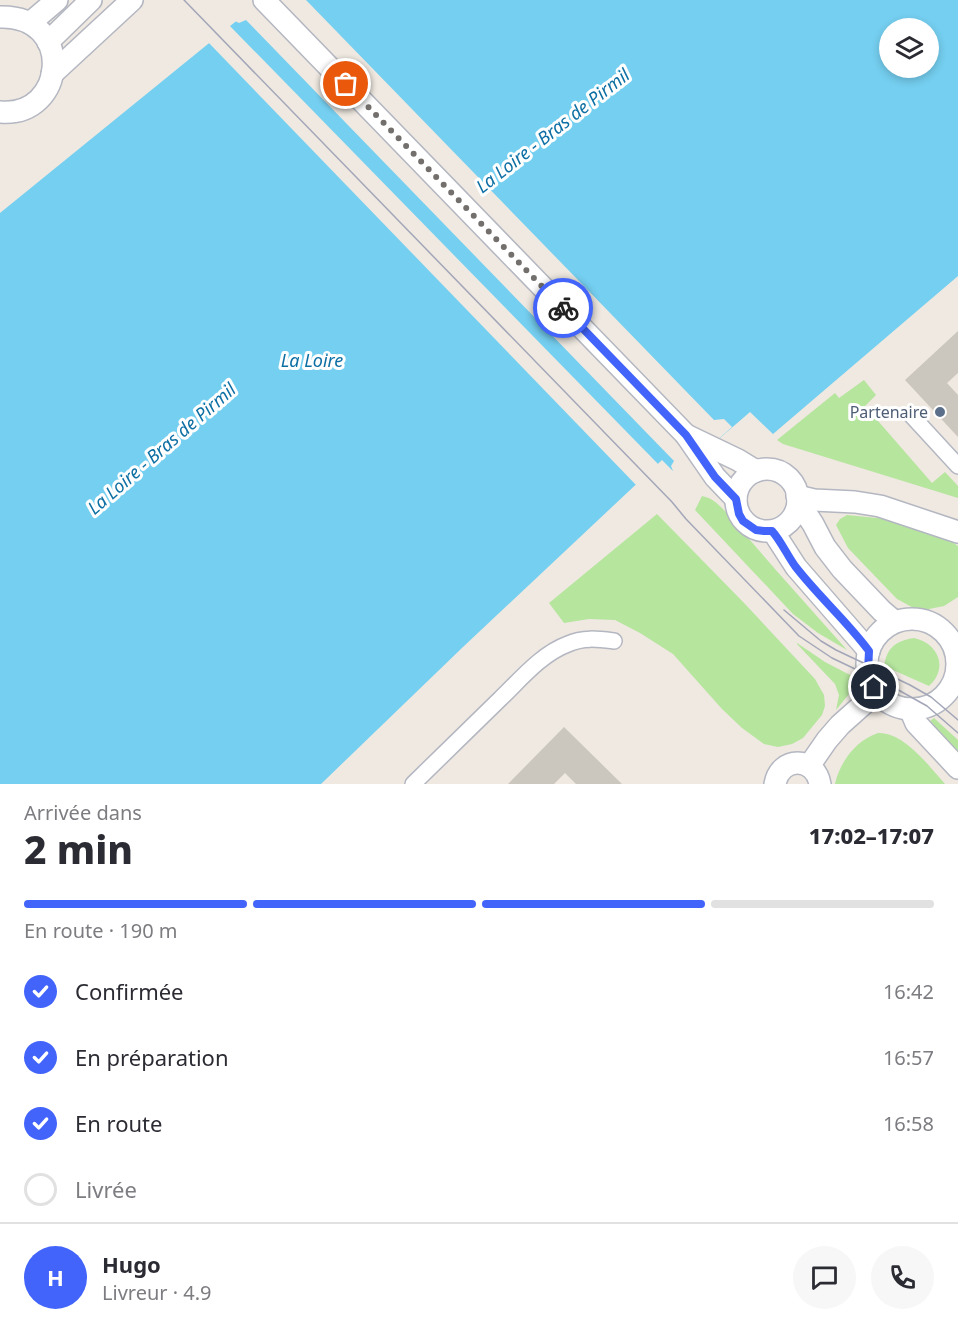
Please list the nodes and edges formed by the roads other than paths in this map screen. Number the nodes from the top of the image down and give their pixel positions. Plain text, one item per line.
1 (57, 0) edge
2 (91, 0) edge
3 (132, 0) edge
4 (264, 0) edge
5 (0, 17) edge
6 (30, 23) junction
7 (48, 42) junction
8 (52, 74) junction
9 (3, 115) edge
10 (912, 416) dead end
11 (686, 435) junction
12 (958, 466) edge
13 (756, 471) junction
14 (797, 498) junction
15 (736, 499) junction
16 (772, 531) junction
17 (958, 532) edge
18 (895, 622) junction
19 (614, 642) dead end
20 (869, 651) junction
21 (957, 672) edge
22 (878, 692) junction
23 (910, 709) junction
24 (958, 768) edge
25 (814, 775) edge
26 (413, 784) edge
27 (775, 784) edge

1 - 6 main road
2 - 7 main road
3 - 8 main road
4 - 11 main road
5 - 6 main road
6 - 7 main road
7 - 8 main road
8 - 9 main road
10 - 12 street
11 - 13 main road
11 - 15 main road
13 - 14 main road
13 - 15 main road
14 - 16 main road
14 - 17 main road
14 - 18 main road
15 - 16 main road
16 - 20 main road
18 - 20 main road
18 - 21 main road
19 - 26 street
20 - 22 main road
21 - 23 main road
22 - 23 main road
22 - 25 main road
23 - 24 main road
25 - 27 main road

